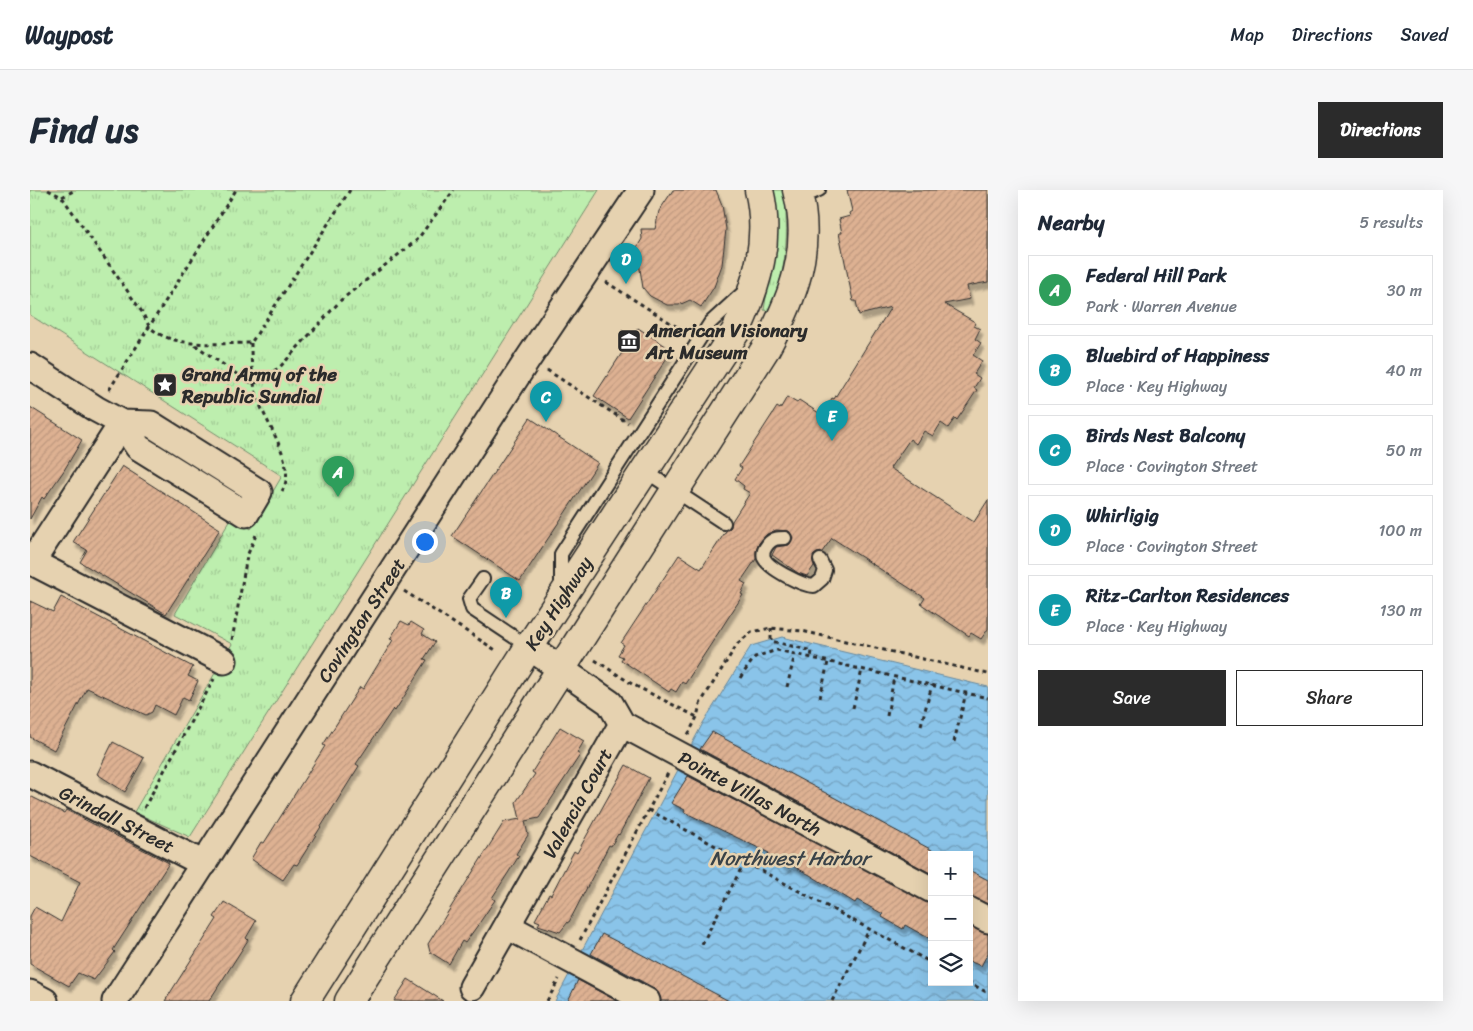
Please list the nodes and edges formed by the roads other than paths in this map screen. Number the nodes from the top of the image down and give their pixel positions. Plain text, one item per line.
1 (641, 190) edge
2 (758, 190) edge
3 (805, 193) edge
4 (757, 280) junction
5 (30, 366) edge
6 (122, 423) junction
7 (645, 471) junction
8 (675, 490) junction
9 (724, 523) dead end
10 (785, 538) dead end
11 (820, 560) dead end
12 (31, 561) edge
13 (482, 579) dead end
14 (561, 598) junction
15 (529, 647) junction
16 (224, 661) dead end
17 (560, 668) junction
18 (622, 724) junction
19 (30, 774) edge
20 (204, 864) junction
21 (928, 888) edge
22 (973, 912) edge
23 (988, 920) edge
24 (507, 926) junction
25 (472, 987) dead end
26 (30, 993) edge
27 (45, 1001) edge
28 (115, 1001) edge
29 (305, 1001) edge
30 (349, 1001) edge
31 (647, 1001) edge

1 - 20 street, Covington Street
2 - 4 main road, Key Highway
3 - 8 main road, Key Highway
4 - 7 main road, Key Highway
4 - 14 lane
5 - 6 street
6 - 6 street
6 - 12 street
7 - 8 lane
7 - 14 main road, Key Highway
8 - 9 lane
8 - 17 main road, Key Highway
10 - 11 lane
12 - 16 street
13 - 15 lane
14 - 15 main road, Key Highway
15 - 17 street
15 - 29 main road, Key Highway
17 - 18 street
17 - 30 main road, Key Highway
18 - 21 street, Pointe Villas North
18 - 24 street, Valencia Court
19 - 20 street, Grindall Street
20 - 28 street, Covington Street
22 - 23 street
24 - 25 street, Valencia Court
24 - 31 street
26 - 27 street

